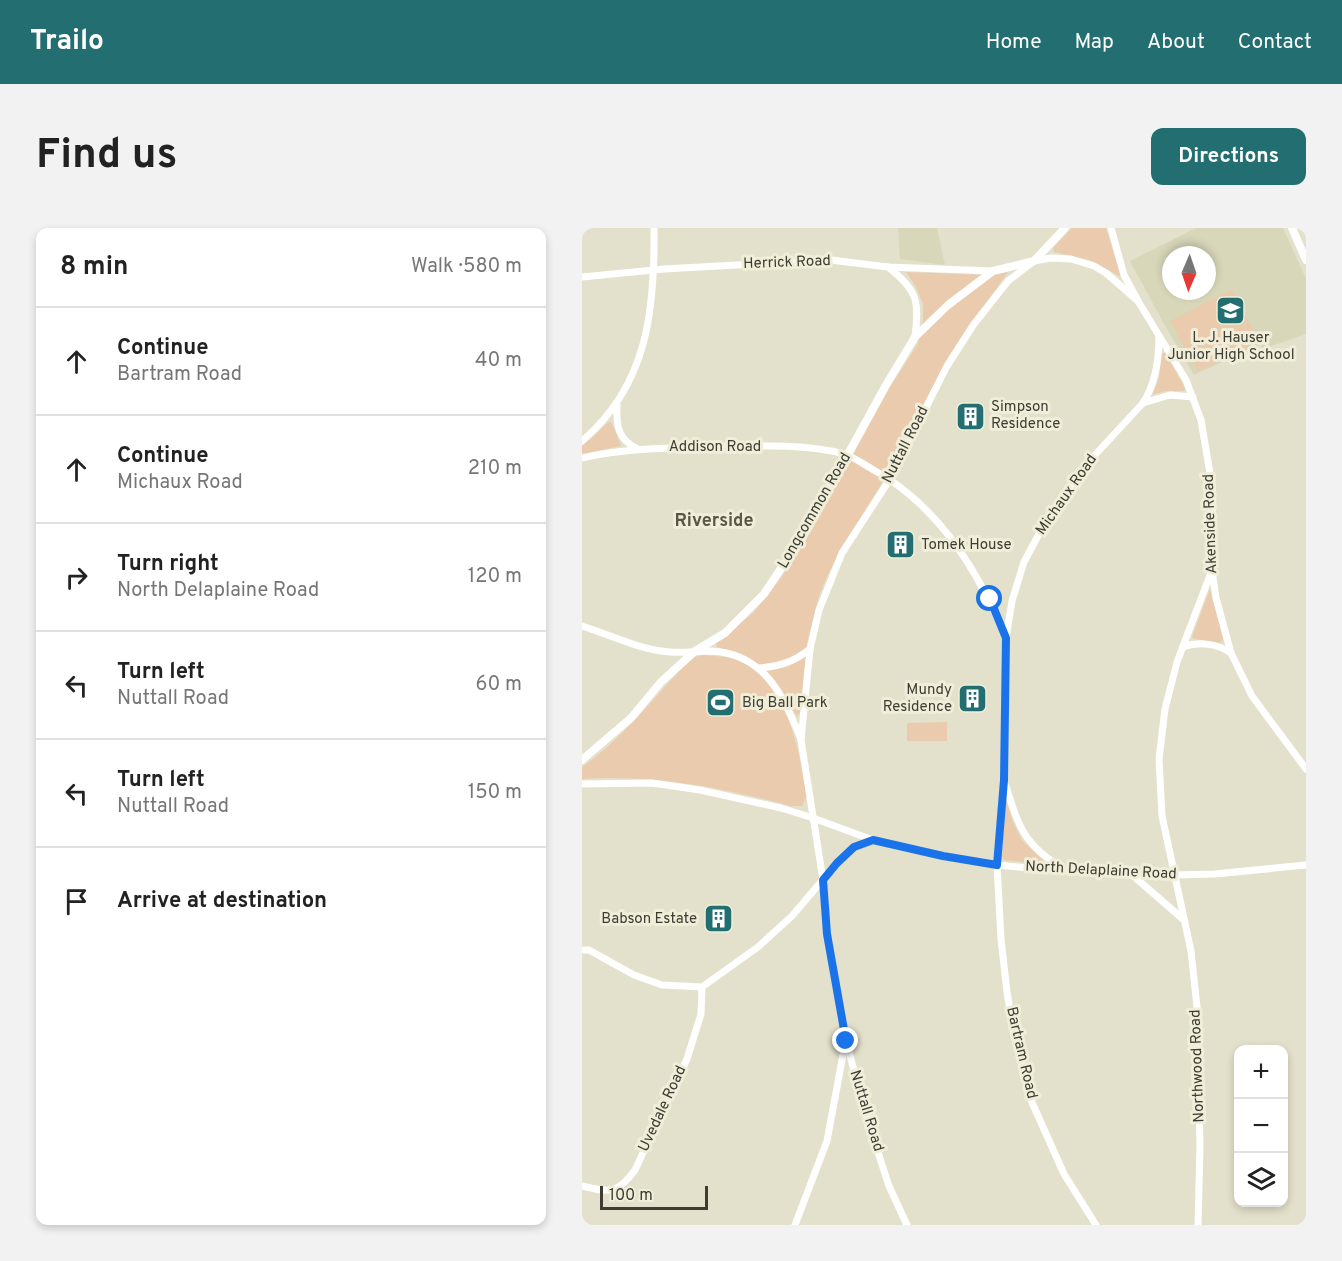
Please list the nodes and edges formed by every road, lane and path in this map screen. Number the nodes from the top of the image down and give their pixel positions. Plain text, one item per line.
1 (654, 228) edge
2 (1065, 228) edge
3 (1111, 228) edge
4 (1292, 228) edge
5 (1306, 260) edge
6 (1034, 261) junction
7 (888, 267) junction
8 (655, 270) junction
9 (993, 271) junction
10 (582, 278) edge
11 (1138, 301) junction
12 (1159, 335) junction
13 (915, 337) junction
14 (1193, 397) junction
15 (1143, 402) junction
16 (617, 404) junction
17 (582, 441) edge
18 (636, 448) junction
19 (847, 455) junction
20 (582, 458) edge
21 (890, 479) junction
22 (1212, 570) junction
23 (582, 627) edge
24 (1006, 638) junction
25 (1183, 647) junction
26 (810, 649) junction
27 (694, 651) junction
28 (1232, 653) junction
29 (760, 668) junction
30 (801, 740) junction
31 (582, 760) edge
32 (1306, 769) edge
33 (1004, 780) junction
34 (582, 784) edge
35 (813, 818) junction
36 (873, 840) junction
37 (997, 865) junction
38 (1306, 865) edge
39 (1066, 870) junction
40 (1130, 873) junction
41 (1173, 875) junction
42 (823, 880) junction
43 (1184, 920) junction
44 (582, 950) edge
45 (702, 987) junction
46 (846, 1041) junction
47 (582, 1186) edge
48 (1197, 1213) junction
49 (795, 1225) edge
50 (907, 1225) edge
51 (1096, 1225) edge
52 (1190, 1225) edge
53 (1198, 1225) edge

1 - 8 street
2 - 6 street
3 - 11 street, Akenside Road
4 - 5 street
6 - 9 street, Longcommon Road
6 - 11 street, Akenside Road
6 - 21 street, Nuttall Road
7 - 8 street, Herrick Road
7 - 9 street, Herrick Road
7 - 13 street, Longcommon Road
8 - 10 street, Herrick Road
8 - 16 street
9 - 13 street, Longcommon Road
11 - 12 street, Akenside Road
12 - 14 street, Akenside Road
12 - 15 street, Michaux Road
13 - 19 street, Longcommon Road
14 - 15 street
14 - 22 street, Akenside Road
15 - 24 street, Michaux Road
16 - 17 street
16 - 18 street
18 - 19 street, Addison Road
18 - 20 street, Addison Road
19 - 21 street
19 - 27 street, Longcommon Road
21 - 24 street
21 - 26 street, Nuttall Road
22 - 25 street, Northwood Road
22 - 28 street, Akenside Road
23 - 27 street, Nuttall Road
24 - 33 street, Michaux Road
25 - 28 street
25 - 41 street, Northwood Road
26 - 29 street
26 - 30 street, Nuttall Road
27 - 29 street, Nuttall Road
27 - 31 street, Longcommon Road
28 - 32 street, Akenside Road
29 - 30 street, Nuttall Road
30 - 35 street, Nuttall Road
33 - 37 street, Michaux Road
33 - 39 street, Michaux Road
34 - 35 street, North Delaplaine Road
35 - 36 street, North Delaplaine Road
35 - 42 street, Nuttall Road
36 - 37 street, North Delaplaine Road
36 - 42 street
37 - 39 street, North Delaplaine Road
37 - 51 street, Bartram Road
38 - 41 street, North Delaplaine Road
39 - 40 street, North Delaplaine Road
40 - 41 street, North Delaplaine Road
40 - 43 street
41 - 43 street, Northwood Road
42 - 45 street
42 - 46 street, Nuttall Road
43 - 48 street, Northwood Road
44 - 45 street
45 - 47 street, Uvedale Road
46 - 49 street
46 - 50 street, Nuttall Road
48 - 52 street, Northwood Road
48 - 53 street, Northwood Road

